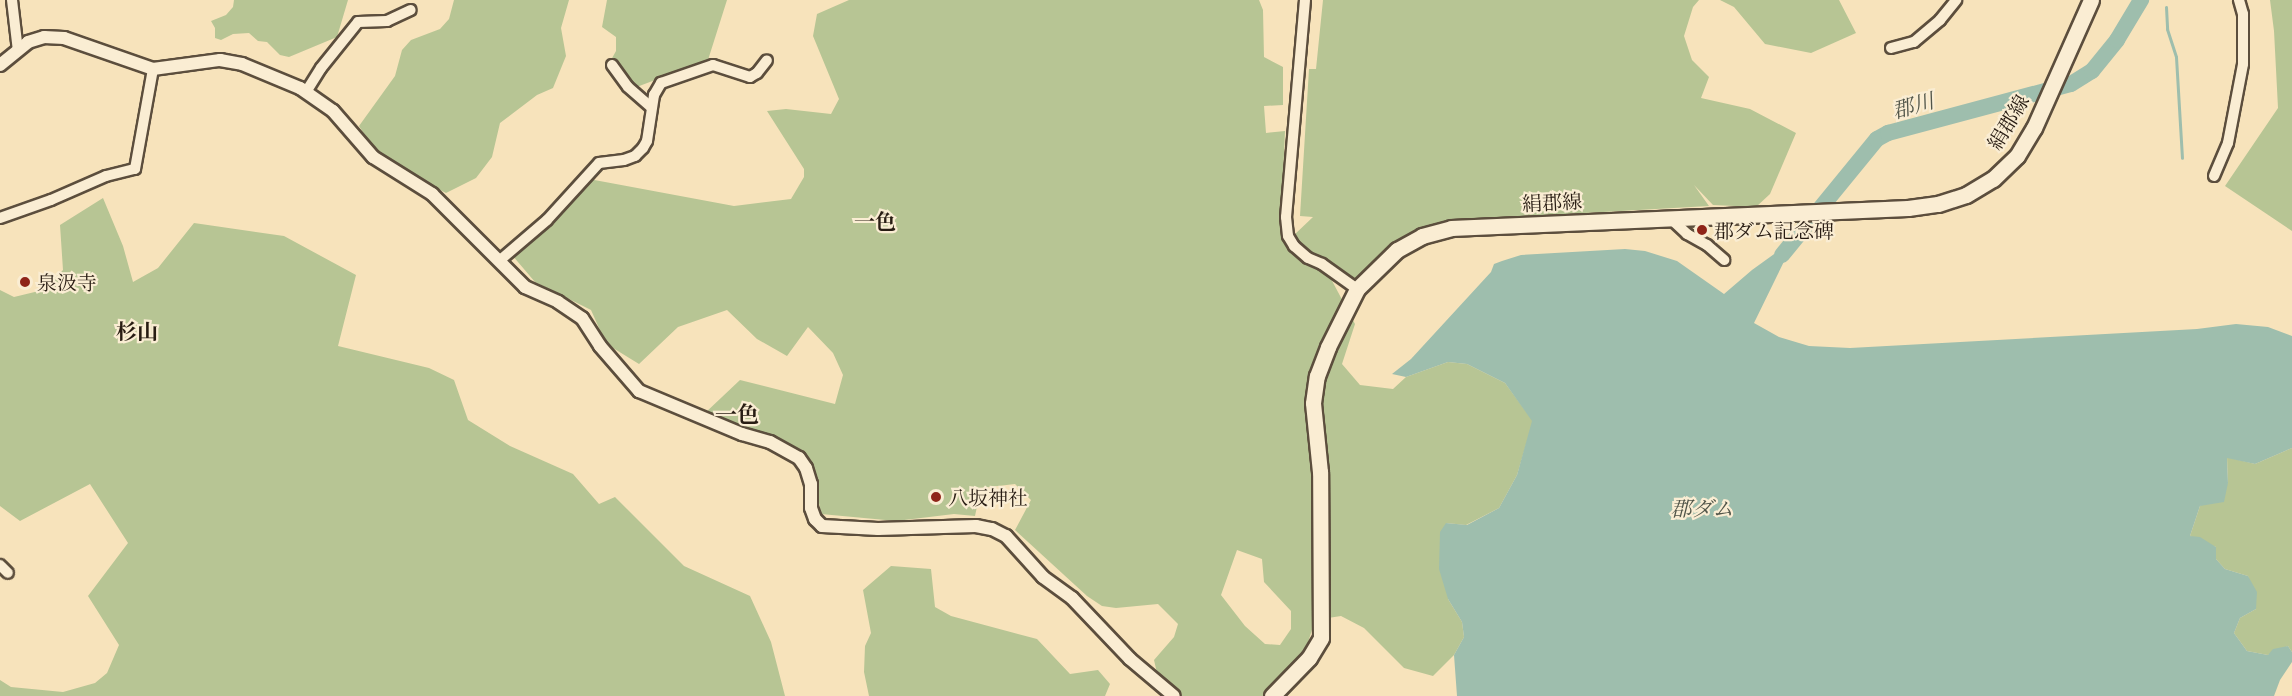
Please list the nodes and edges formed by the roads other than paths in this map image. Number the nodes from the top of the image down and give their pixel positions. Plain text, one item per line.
1 (12, 0) edge
2 (1305, 0) edge
3 (1956, 0) edge
4 (2091, 0) edge
5 (2239, 0) edge
6 (411, 10) dead end
7 (1891, 48) dead end
8 (18, 51) junction
9 (767, 60) dead end
10 (612, 64) dead end
11 (0, 65) edge
12 (153, 69) junction
13 (306, 92) junction
14 (651, 107) junction
15 (2214, 176) dead end
16 (1669, 217) junction
17 (0, 218) edge
18 (1724, 260) dead end
19 (499, 261) junction
20 (1357, 289) junction
21 (0, 565) edge
22 (8, 573) dead end
23 (1174, 696) edge
24 (1272, 696) edge

1 - 8 street
2 - 20 street
3 - 7 street
4 - 16 main road, 絹郡線
5 - 15 street
6 - 13 street
8 - 11 street
8 - 12 street
9 - 14 street
10 - 14 street
12 - 13 street
12 - 17 street
13 - 19 street
14 - 19 street
16 - 18 street
16 - 20 main road, 絹郡線
19 - 23 street
20 - 24 main road, 絹郡線
21 - 22 street

